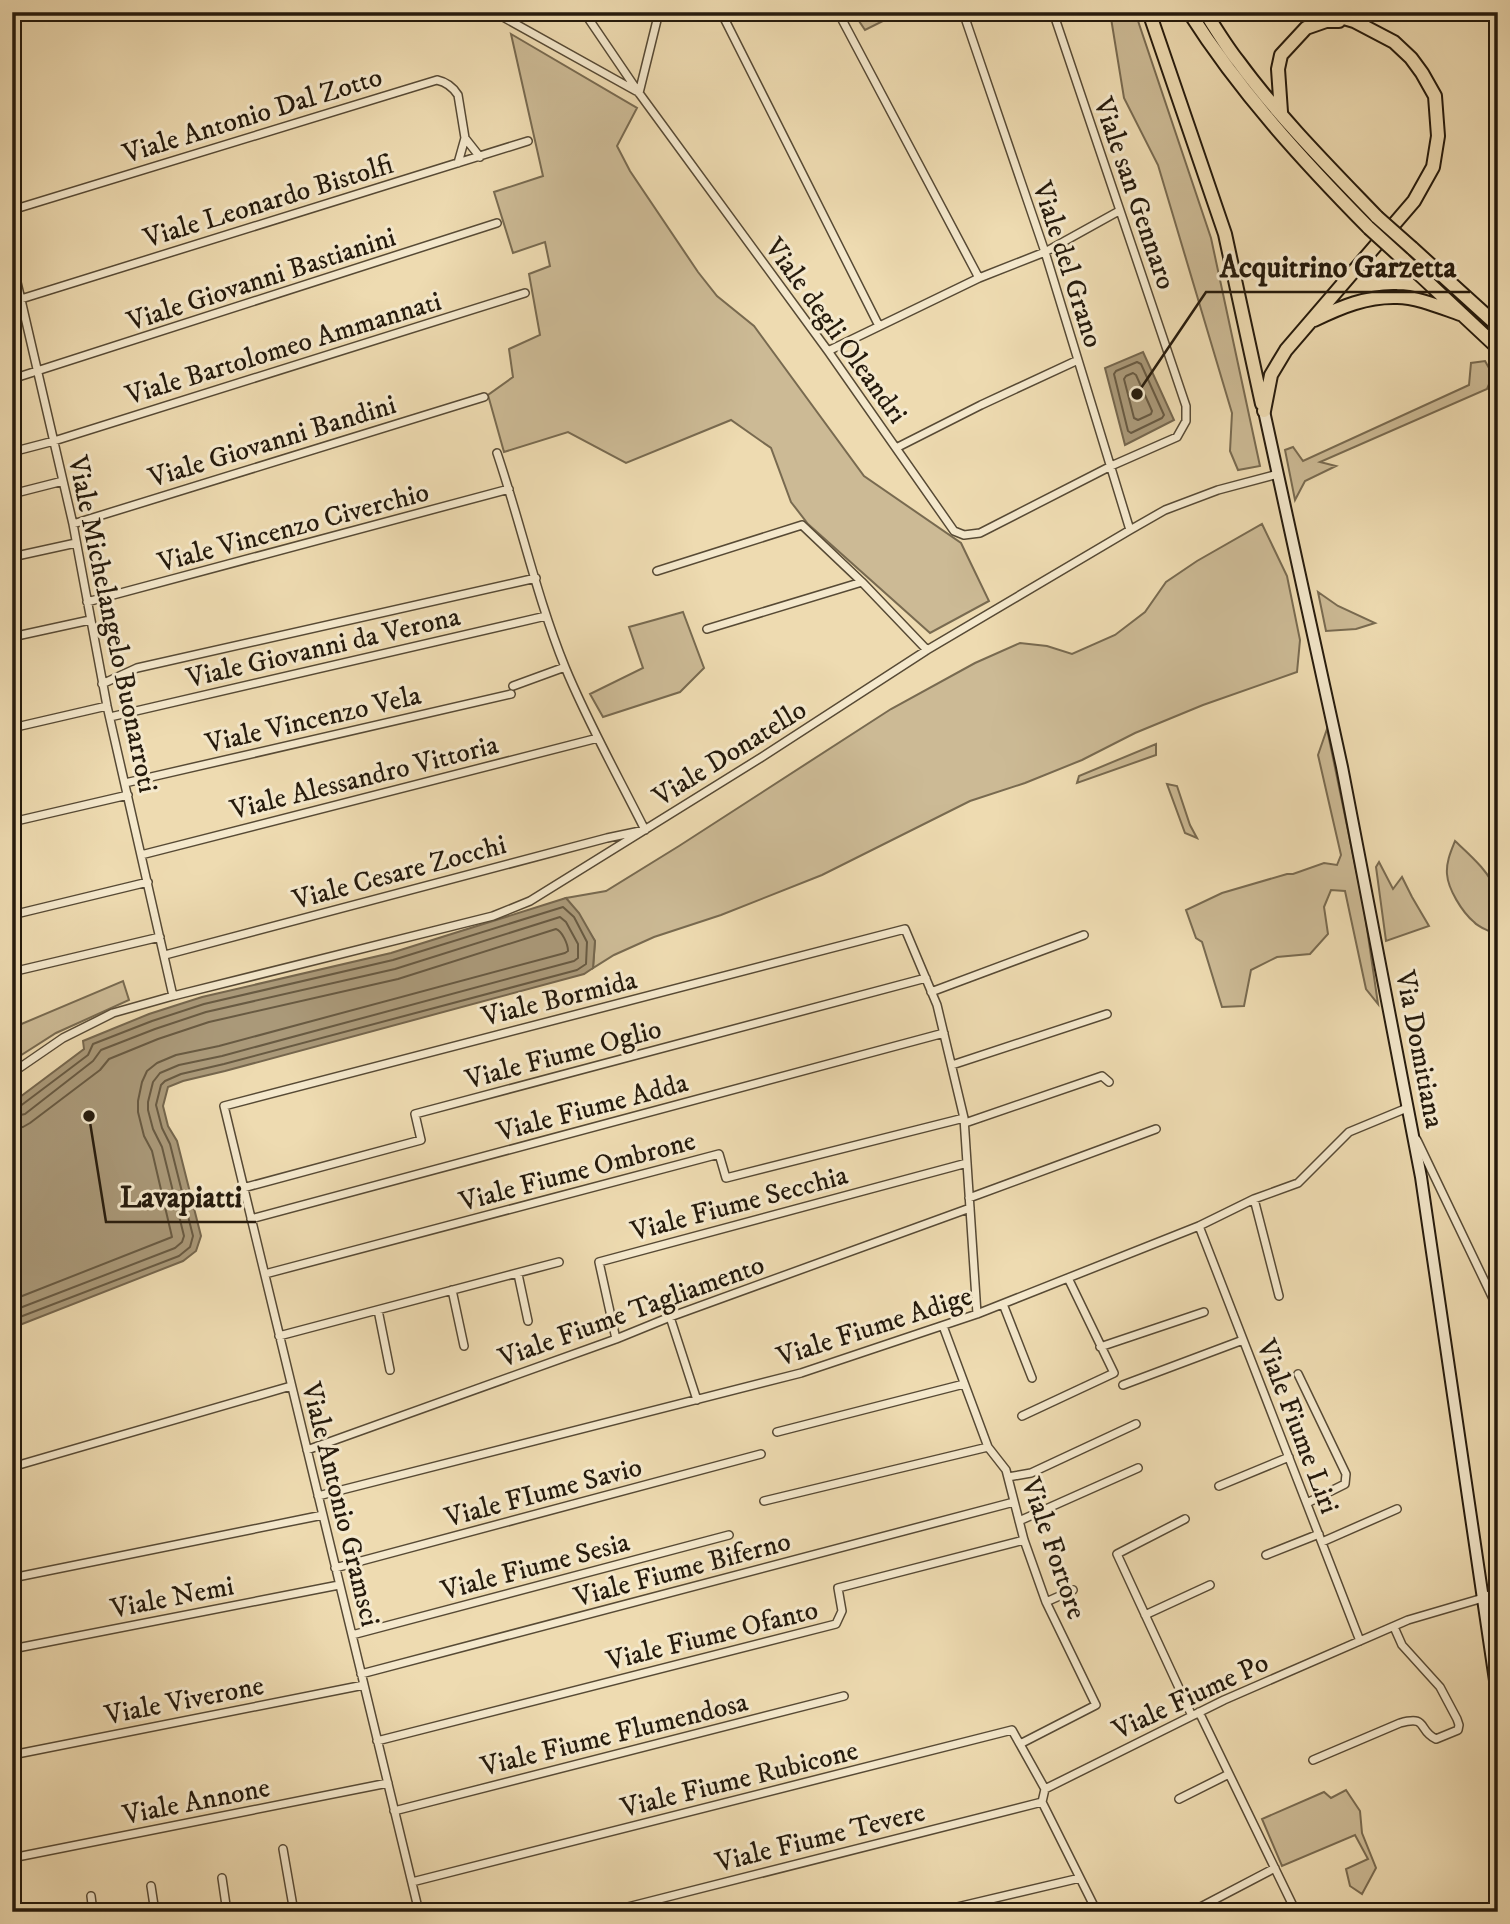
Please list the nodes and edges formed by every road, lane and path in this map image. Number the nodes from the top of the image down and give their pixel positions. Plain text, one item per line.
1 (494, 12) edge
2 (584, 12) edge
3 (659, 12) edge
4 (721, 12) edge
5 (838, 12) edge
6 (963, 12) edge
7 (1053, 12) edge
8 (1149, 12) edge
9 (1189, 12) edge
10 (1205, 12) edge
11 (1324, 12) edge
12 (1354, 21) junction
13 (639, 93) junction
14 (1281, 113) junction
15 (465, 138) junction
16 (528, 141) dead end
17 (480, 157) junction
18 (458, 163) junction
19 (12, 210) edge
20 (1119, 211) junction
21 (497, 223) dead end
22 (1045, 252) junction
23 (12, 261) edge
24 (979, 278) junction
25 (15, 289) edge
26 (525, 293) dead end
27 (21, 299) junction
28 (1460, 314) junction
29 (1307, 323) junction
30 (1498, 326) edge
31 (879, 327) junction
32 (1498, 348) edge
33 (828, 351) junction
34 (1078, 360) junction
35 (38, 372) junction
36 (12, 379) edge
37 (484, 397) dead end
38 (1264, 411) junction
39 (54, 441) junction
40 (896, 448) junction
41 (12, 452) edge
42 (497, 453) dead end
43 (1111, 466) junction
44 (1278, 474) junction
45 (63, 481) junction
46 (509, 489) junction
47 (12, 494) edge
48 (73, 524) junction
49 (1130, 530) junction
50 (76, 543) junction
51 (12, 557) edge
52 (657, 571) dead end
53 (536, 578) junction
54 (862, 582) junction
55 (87, 602) junction
56 (546, 616) junction
57 (90, 620) junction
58 (707, 629) dead end
59 (12, 637) edge
60 (927, 650) junction
61 (565, 667) junction
62 (102, 684) junction
63 (107, 706) junction
64 (110, 717) junction
65 (12, 728) edge
66 (598, 738) junction
67 (125, 783) junction
68 (128, 795) junction
69 (12, 822) edge
70 (645, 830) junction
71 (141, 855) junction
72 (148, 882) junction
73 (12, 915) edge
74 (1084, 935) dead end
75 (160, 937) junction
76 (165, 955) junction
77 (12, 972) edge
78 (926, 978) junction
79 (932, 992) junction
80 (173, 996) junction
81 (1107, 1014) dead end
82 (944, 1034) junction
83 (951, 1065) junction
84 (12, 1073) edge
85 (1109, 1082) dead end
86 (223, 1106) joint
87 (1407, 1108) junction
88 (964, 1121) junction
89 (1411, 1127) junction
90 (1156, 1129) dead end
91 (967, 1163) junction
92 (243, 1188) junction
93 (969, 1198) junction
94 (1254, 1199) junction
95 (970, 1208) junction
96 (251, 1219) junction
97 (1199, 1226) junction
98 (559, 1262) dead end
99 (265, 1274) junction
100 (518, 1274) junction
101 (1068, 1278) junction
102 (452, 1290) junction
103 (1279, 1296) dead end
104 (1003, 1304) junction
105 (1498, 1309) edge
106 (378, 1310) junction
107 (1205, 1312) dead end
108 (976, 1314) junction
109 (670, 1317) junction
110 (528, 1321) dead end
111 (943, 1326) junction
112 (279, 1336) junction
113 (616, 1339) junction
114 (1243, 1340) junction
115 (464, 1346) dead end
116 (1100, 1347) junction
117 (390, 1370) dead end
118 (1298, 1374) dead end
119 (1032, 1378) dead end
120 (964, 1384) junction
121 (1123, 1385) dead end
122 (291, 1386) junction
123 (697, 1400) junction
124 (1022, 1416) dead end
125 (1136, 1424) dead end
126 (777, 1432) dead end
127 (988, 1447) junction
128 (307, 1450) junction
129 (761, 1454) dead end
130 (1289, 1457) junction
131 (12, 1467) edge
132 (1138, 1468) dead end
133 (1008, 1477) junction
134 (1219, 1486) dead end
135 (318, 1496) junction
136 (764, 1501) dead end
137 (1014, 1502) junction
138 (1307, 1503) junction
139 (1397, 1509) dead end
140 (323, 1515) junction
141 (1185, 1520) dead end
142 (1019, 1521) junction
143 (729, 1535) dead end
144 (1320, 1538) junction
145 (1024, 1540) junction
146 (1266, 1555) dead end
147 (335, 1568) junction
148 (12, 1578) edge
149 (340, 1585) junction
150 (1210, 1585) dead end
151 (1073, 1590) dead end
152 (1498, 1591) edge
153 (1483, 1598) junction
154 (1046, 1602) junction
155 (1145, 1615) junction
156 (1394, 1627) junction
157 (352, 1635) junction
158 (1360, 1641) junction
159 (12, 1649) edge
160 (361, 1674) junction
161 (364, 1685) junction
162 (844, 1696) dead end
163 (1498, 1701) edge
164 (1195, 1714) junction
165 (377, 1741) junction
166 (1020, 1744) junction
167 (12, 1755) edge
168 (1313, 1760) dead end
169 (1229, 1774) junction
170 (388, 1783) junction
171 (1045, 1789) junction
172 (1179, 1799) dead end
173 (1042, 1802) junction
174 (394, 1811) junction
175 (283, 1849) dead end
176 (12, 1858) edge
177 (1275, 1868) junction
178 (222, 1878) dead end
179 (1080, 1878) junction
180 (412, 1882) junction
181 (151, 1886) dead end
182 (92, 1896) dead end
183 (93, 1912) edge
184 (155, 1912) edge
185 (227, 1912) edge
186 (294, 1912) edge
187 (419, 1912) edge
188 (608, 1912) edge
189 (936, 1912) edge
190 (1097, 1912) edge
191 (1191, 1912) edge
192 (1296, 1912) edge

1 - 13 street
2 - 13 street, Viale degli Oleandri
3 - 13 street
4 - 31 street
5 - 24 street
6 - 22 street, Viale del Grano
7 - 20 street, Viale san Gennaro
8 - 38 highway
9 - 28 highway, bridge
10 - 14 highway
11 - 12 highway
12 - 14 highway
12 - 29 highway
13 - 33 street, Viale degli Oleandri
14 - 30 highway, bridge
15 - 17 street, Viale Antonio Dal Zotto
15 - 18 street, Viale Antonio Dal Zotto
15 - 19 street, Viale Antonio Dal Zotto
16 - 17 street, Viale Leonardo Bistolfi
17 - 18 street, Viale Leonardo Bistolfi
18 - 27 street, Viale Leonardo Bistolfi
20 - 22 street
20 - 43 street, Viale san Gennaro
21 - 35 street, Viale Giovanni Bastianini
22 - 24 street
22 - 34 street, Viale del Grano
23 - 25 street, Viale Michelangelo Buonarroti
24 - 31 street
25 - 27 street, Viale Michelangelo Buonarroti
26 - 39 street, Viale Bartolomeo Ammannati
27 - 35 street, Viale Michelangelo Buonarroti
28 - 29 highway
28 - 32 highway
29 - 38 highway
31 - 33 street
33 - 40 street, Viale degli Oleandri
34 - 40 street
34 - 43 street, Viale del Grano
35 - 36 street, Viale Giovanni Bastianini
35 - 39 street, Viale Michelangelo Buonarroti
37 - 48 street, Viale Giovanni Bandini
38 - 44 street, Via Domitiana
39 - 41 street, Viale Bartolomeo Ammannati
39 - 45 street, Viale Michelangelo Buonarroti
40 - 43 street, Viale degli Oleandri
42 - 46 street
43 - 49 street, Viale del Grano
44 - 49 street, Viale Donatello
44 - 87 street, Via Domitiana
45 - 47 street
45 - 48 street, Viale Michelangelo Buonarroti
46 - 53 street
46 - 55 street, Viale Vincenzo Civerchio
48 - 50 street, Viale Michelangelo Buonarroti
49 - 60 street, Viale Donatello
50 - 51 street
50 - 55 street, Viale Michelangelo Buonarroti
52 - 54 street
53 - 56 street
53 - 62 street
54 - 58 street
54 - 60 street
55 - 57 street, Viale Michelangelo Buonarroti
56 - 61 street
56 - 64 street, Viale Giovanni da Verona
57 - 59 street
57 - 62 street, Viale Michelangelo Buonarroti
60 - 70 street, Viale Donatello
61 - 66 street
61 - 67 street, Viale Vincenzo Vela
62 - 63 street, Viale Michelangelo Buonarroti
63 - 64 street, Viale Michelangelo Buonarroti
63 - 65 street
64 - 67 street, Viale Michelangelo Buonarroti
66 - 70 street
66 - 71 street, Viale Alessandro Vittoria
67 - 68 street, Viale Michelangelo Buonarroti
68 - 69 street
68 - 71 street, Viale Michelangelo Buonarroti
70 - 76 street, Viale Cesare Zocchi
70 - 80 street, Viale Donatello
71 - 72 street, Viale Michelangelo Buonarroti
72 - 73 street
72 - 75 street, Viale Michelangelo Buonarroti
74 - 79 street
75 - 76 street, Viale Michelangelo Buonarroti
75 - 77 street
76 - 80 street, Viale Michelangelo Buonarroti
78 - 79 street
78 - 86 street, Viale Bormida
78 - 92 street, Viale Fiume Oglio
79 - 82 street
80 - 84 street, Viale Donatello
81 - 83 street
82 - 83 street
82 - 96 street, Viale Fiume Adda
83 - 88 street
85 - 88 street
86 - 92 street, Viale Antonio Gramsci
87 - 89 street, Via Domitiana
87 - 94 street, Viale Fiume Adige
88 - 91 street
88 - 99 street, Viale Fiume Ombrone
89 - 105 street
89 - 153 street, Via Domitiana
90 - 93 street
91 - 93 street
91 - 113 street, Viale Fiume Secchia
92 - 96 street, Viale Antonio Gramsci
93 - 95 street
94 - 97 street, Viale Fiume Adige
94 - 103 street
95 - 108 street
95 - 109 street, Viale Fiume Tagliamento
96 - 99 street, Viale Antonio Gramsci
97 - 101 street, Viale Fiume Adige
97 - 114 street, Viale Fiume Liri
98 - 100 street
99 - 112 street, Viale Antonio Gramsci
100 - 102 street
100 - 110 street
101 - 104 street, Viale Fiume Adige
101 - 116 street
102 - 106 street
102 - 115 street
104 - 108 street, Viale Fiume Adige
104 - 119 street
106 - 112 street
106 - 117 street
107 - 116 street
108 - 111 street, Viale Fiume Adige
109 - 113 street, Viale Fiume Tagliamento
109 - 123 street
111 - 120 street, Viale Fortore
111 - 123 street, Viale Fiume Adige
112 - 122 street, Viale Antonio Gramsci
113 - 128 street, Viale Fiume Tagliamento
114 - 121 street
114 - 130 street, Viale Fiume Liri
116 - 124 street
118 - 138 street
120 - 126 street
120 - 127 street, Viale Fortore
122 - 128 street, Viale Antonio Gramsci
122 - 131 street
123 - 135 street, Viale Fiume Adige
125 - 133 street
127 - 133 street, Viale Fortore
127 - 136 street
128 - 135 street, Viale Antonio Gramsci
129 - 147 street, Viale FIume Savio
130 - 134 street
130 - 138 street, Viale Fiume Liri
132 - 142 street
133 - 137 street, Viale Fortore
135 - 140 street, Viale Antonio Gramsci
137 - 142 street, Viale Fortore
137 - 160 street, Viale Fiume Biferno
138 - 144 street, Viale Fiume Liri
139 - 144 street
140 - 147 street, Viale Antonio Gramsci
140 - 148 street
141 - 155 street
142 - 145 street, Viale Fortore
143 - 157 street, Viale Fiume Sesia
144 - 146 street
144 - 158 street, Viale Fiume Liri
145 - 154 street, Viale Fortore
145 - 165 street, Viale Fiume Ofanto
147 - 149 street, Viale Antonio Gramsci
149 - 157 street, Viale Antonio Gramsci
149 - 159 street, Viale Nemi
150 - 155 street
151 - 154 street
152 - 153 street, Viale Fiume Po
153 - 156 street, Viale Fiume Po
153 - 163 street, Via Domitiana
154 - 166 street, Viale Fortore
155 - 164 street
156 - 158 street, Viale Fiume Po
156 - 168 street
157 - 160 street, Viale Antonio Gramsci
158 - 164 street, Viale Fiume Po
160 - 161 street, Viale Antonio Gramsci
161 - 165 street, Viale Antonio Gramsci
161 - 167 street, Viale Viverone
162 - 174 street, Viale Fiume Flumendosa
164 - 169 street
164 - 171 street, Viale Fiume Po
165 - 170 street, Viale Antonio Gramsci
166 - 171 street
166 - 180 street, Viale Fiume Rubicone
169 - 172 street
169 - 177 street
170 - 174 street, Viale Antonio Gramsci
170 - 176 street, Viale Annone
171 - 173 street
173 - 179 street
173 - 188 street, Viale Fiume Tevere
174 - 180 street, Viale Antonio Gramsci
175 - 186 street
177 - 191 street
177 - 192 street
178 - 185 street
179 - 189 street
179 - 190 street
180 - 187 street, Viale Antonio Gramsci
181 - 184 street
182 - 183 street

